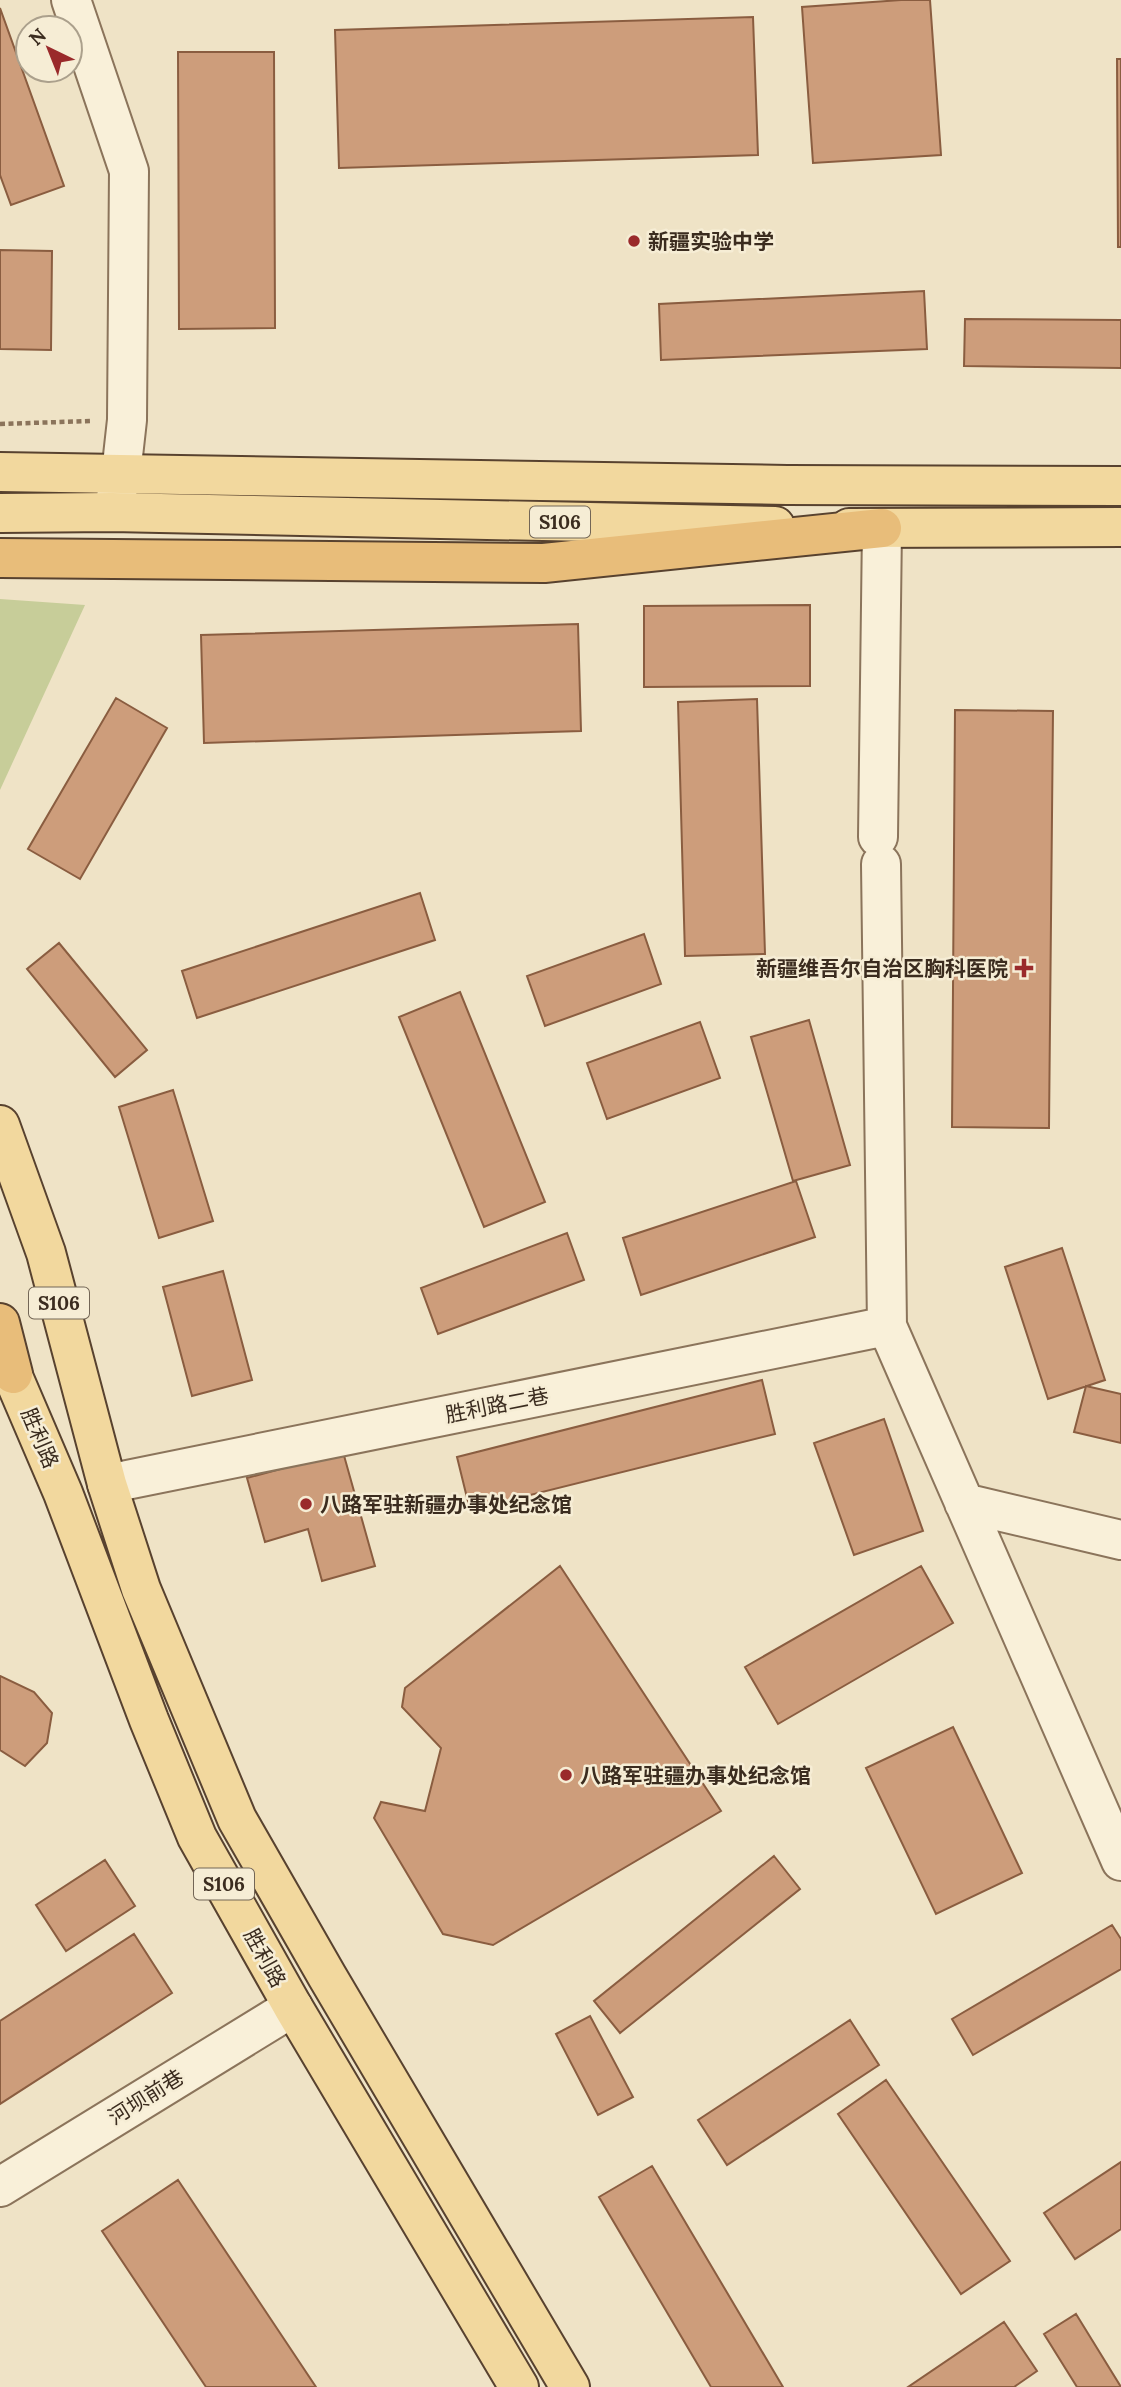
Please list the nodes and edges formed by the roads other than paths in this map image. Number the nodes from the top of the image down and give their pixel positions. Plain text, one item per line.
1 (71, 0) edge
2 (0, 472) edge
3 (121, 474) junction
4 (1121, 486) edge
5 (112, 512) junction
6 (0, 513) edge
7 (1121, 527) edge
8 (882, 528) junction
9 (0, 558) edge
10 (0, 1125) edge
11 (0, 1323) edge
12 (887, 1326) junction
13 (6, 1360) edge
14 (107, 1484) junction
15 (964, 1503) junction
16 (1121, 1540) edge
17 (1121, 1861) edge
18 (293, 2007) junction
19 (0, 2187) edge
20 (519, 2387) edge
21 (570, 2387) edge

1 - 3 street
2 - 3 main road, S106
3 - 4 main road, S106
3 - 5 street
5 - 6 main road, S106
5 - 8 main road, S106
7 - 8 main road, S106
8 - 9 highway
8 - 12 street
10 - 14 main road, S106
11 - 13 highway
12 - 14 street, 胜利路二巷
12 - 15 street
13 - 18 main road, 胜利路 / S106
14 - 21 main road, S106
15 - 16 street
15 - 17 street
18 - 19 street, 河坝前巷
18 - 20 main road, 胜利路 / S106

